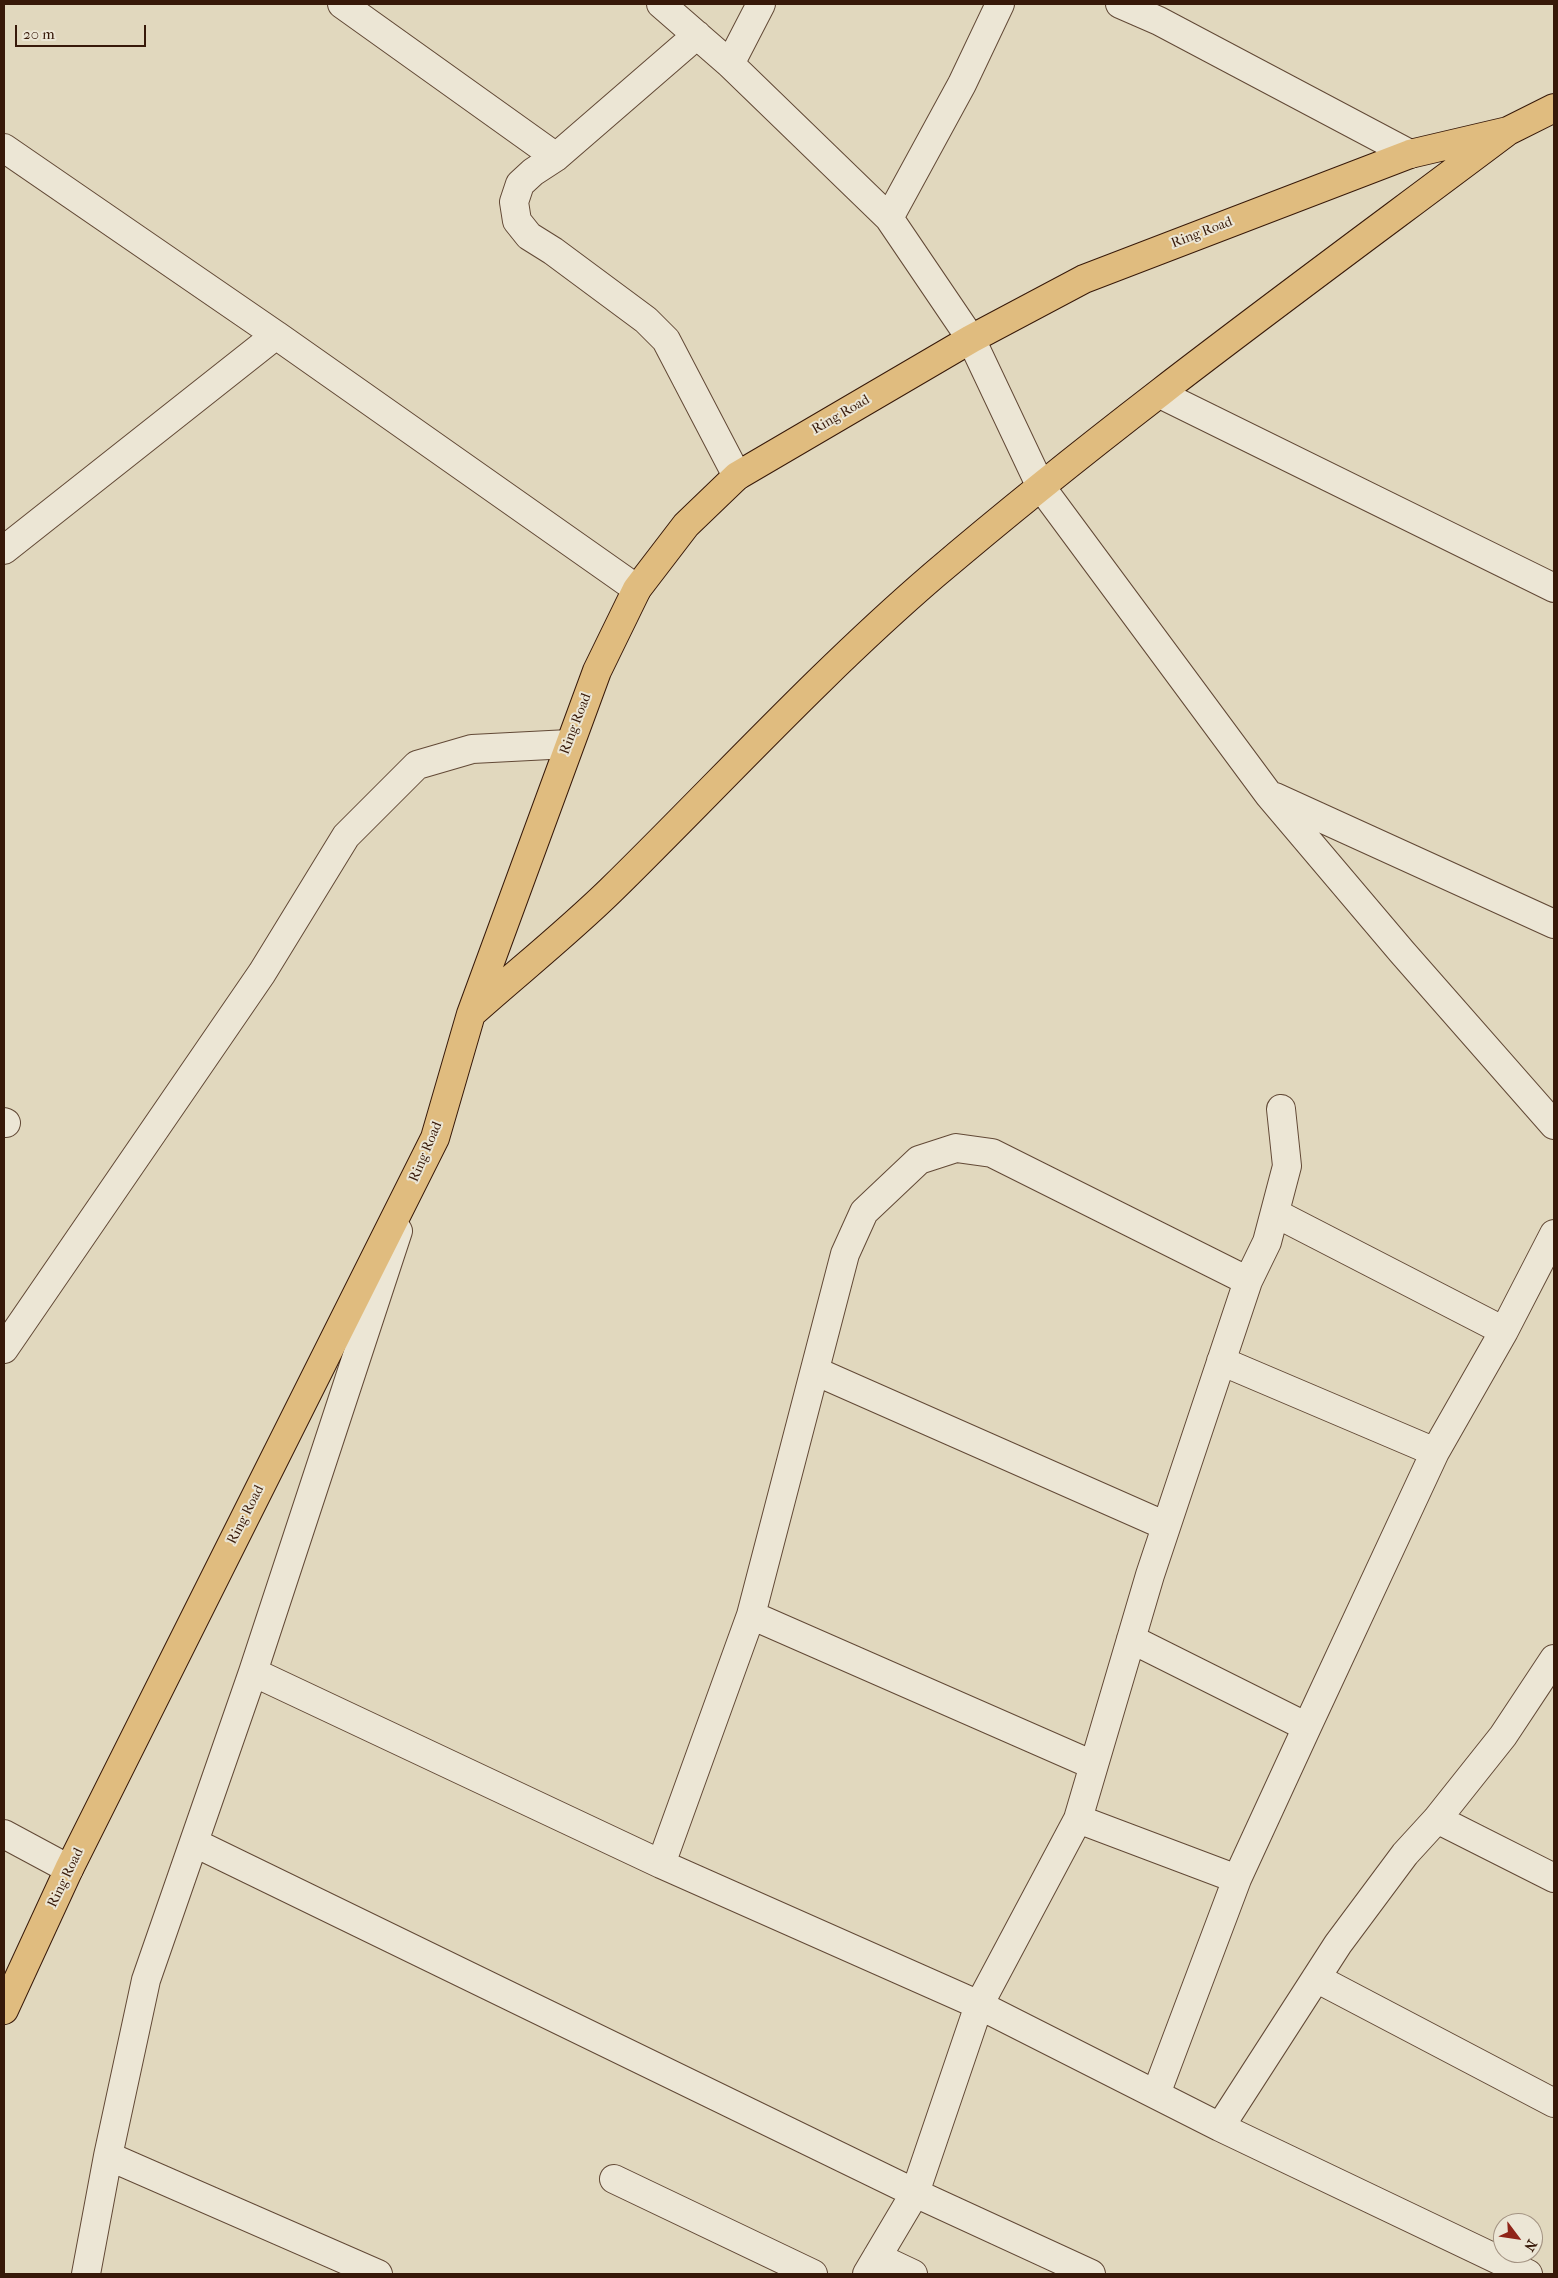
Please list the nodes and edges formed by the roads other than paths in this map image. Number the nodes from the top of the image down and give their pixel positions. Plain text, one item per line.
1 (342, 4) edge
2 (661, 4) edge
3 (761, 4) edge
4 (1000, 4) edge
5 (1120, 4) edge
6 (1164, 13) edge
7 (697, 35) junction
8 (730, 64) junction
9 (1554, 108) edge
10 (1508, 130) junction
11 (4, 148) edge
12 (1410, 154) junction
13 (556, 157) junction
14 (889, 218) junction
15 (276, 336) junction
16 (971, 338) junction
17 (1160, 394) junction
18 (737, 476) junction
19 (1041, 487) junction
20 (4, 550) edge
21 (1554, 588) edge
22 (637, 589) junction
23 (568, 744) junction
24 (1270, 795) junction
25 (1554, 924) edge
26 (471, 1014) junction
27 (1281, 1109) dead end
28 (1554, 1125) edge
29 (415, 1179) junction
30 (1275, 1213) junction
31 (1554, 1234) edge
32 (1248, 1281) junction
33 (1504, 1331) junction
34 (4, 1349) edge
35 (1221, 1361) junction
36 (815, 1371) junction
37 (1435, 1452) junction
38 (1166, 1526) junction
39 (751, 1615) junction
40 (1131, 1639) junction
41 (1553, 1664) edge
42 (253, 1672) junction
43 (1307, 1727) junction
44 (1093, 1765) junction
45 (1078, 1819) junction
46 (1437, 1819) junction
47 (4, 1834) edge
48 (195, 1843) junction
49 (661, 1864) junction
50 (69, 1869) junction
51 (1554, 1878) edge
52 (1237, 1879) junction
53 (1316, 1978) junction
54 (979, 2005) junction
55 (4, 2010) edge
56 (1156, 2094) junction
57 (1554, 2103) edge
58 (1220, 2126) junction
59 (108, 2156) junction
60 (614, 2179) dead end
61 (915, 2193) junction
62 (872, 2266) edge
63 (86, 2274) edge
64 (378, 2274) edge
65 (813, 2274) edge
66 (913, 2274) edge
67 (1090, 2274) edge
68 (1528, 2274) edge

1 - 13 street
2 - 7 street
3 - 8 street
4 - 14 street
5 - 6 street
6 - 12 street
7 - 8 street
7 - 13 street
8 - 14 street
9 - 10 main road, Ring Road
10 - 12 main road, Ring Road
10 - 17 main road, Ring Road
11 - 15 street
12 - 16 main road, Ring Road
13 - 18 street
14 - 16 street
15 - 20 street
15 - 22 street
16 - 18 main road, Ring Road
16 - 19 street
17 - 19 main road, Ring Road
17 - 21 street
18 - 22 main road, Ring Road
19 - 24 street
19 - 26 main road, Ring Road
22 - 23 main road, Ring Road
23 - 26 main road, Ring Road
23 - 34 street
24 - 25 street
24 - 28 street
26 - 29 main road, Ring Road
27 - 30 street
29 - 42 street
29 - 50 main road, Ring Road
30 - 32 street
30 - 33 street
31 - 33 street
32 - 35 street
32 - 36 street
33 - 37 street
35 - 37 street
35 - 38 street
36 - 38 street
36 - 39 street
37 - 43 street
38 - 40 street
39 - 44 street
39 - 49 street
40 - 43 street
40 - 44 street
41 - 46 street
42 - 48 street
42 - 49 street
43 - 52 street
44 - 45 street
45 - 52 street
45 - 54 street
46 - 51 street
46 - 53 street
47 - 50 street
48 - 59 street
48 - 61 street
49 - 54 street
50 - 55 main road, Ring Road
52 - 56 street
53 - 57 street
53 - 58 street
54 - 56 street
54 - 61 street
56 - 58 street
58 - 68 street
59 - 63 street
59 - 64 street
60 - 65 street
61 - 62 street
61 - 67 street
62 - 66 street

